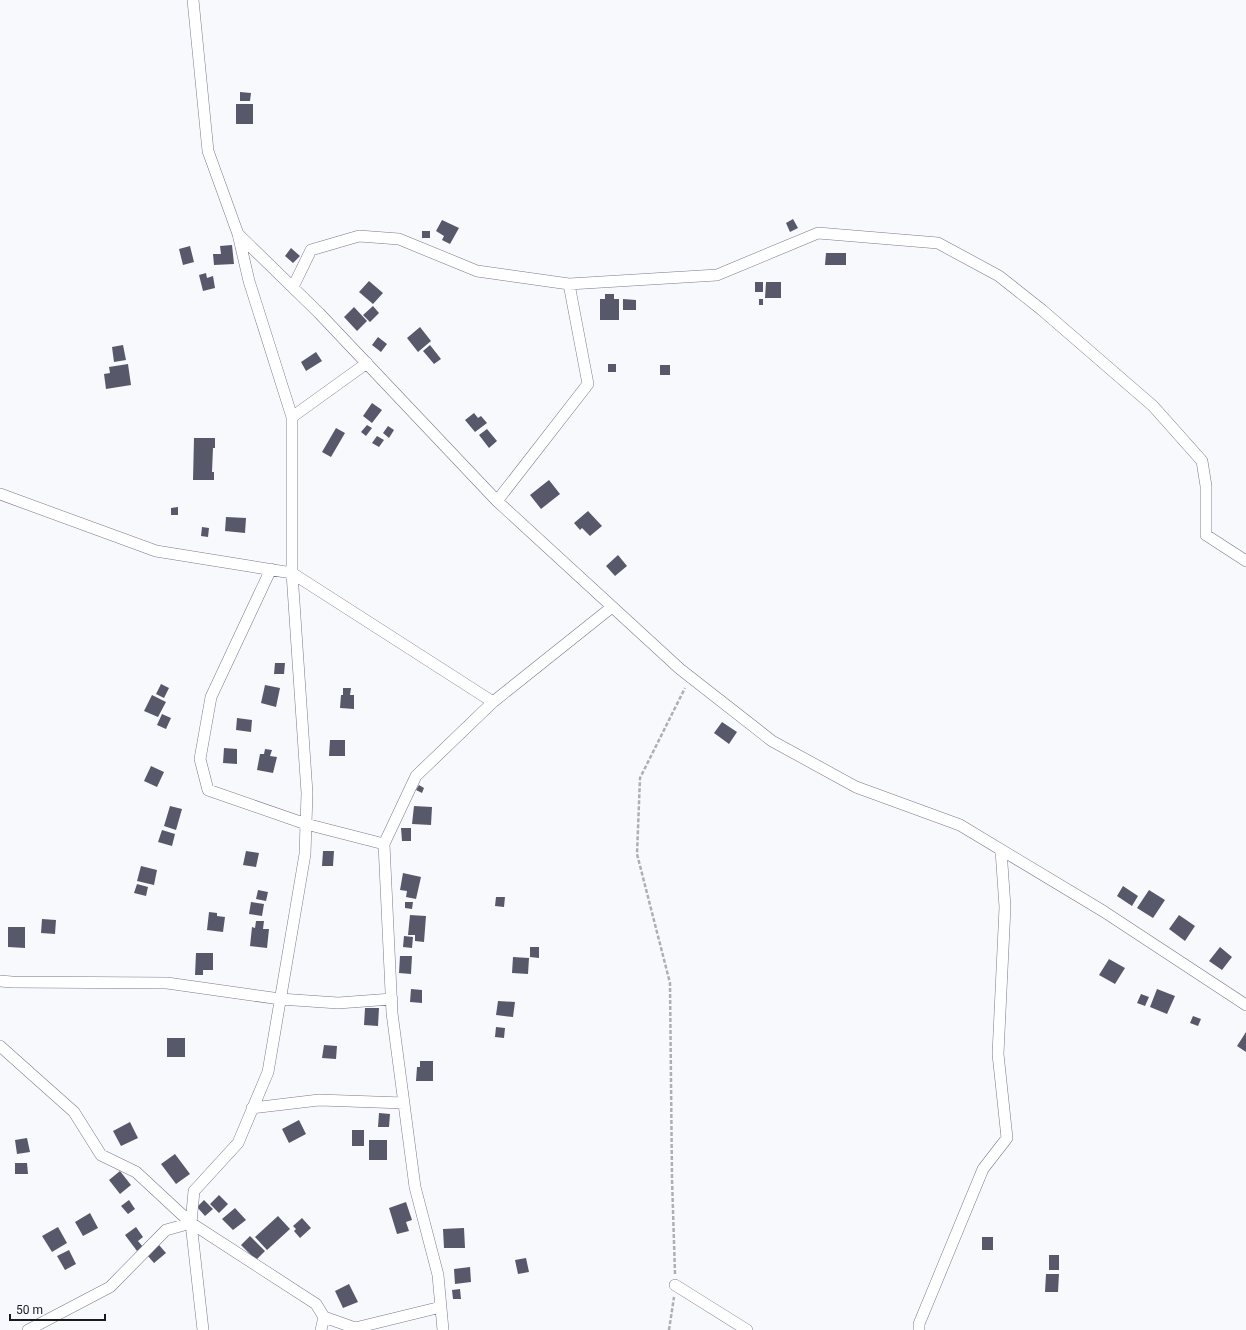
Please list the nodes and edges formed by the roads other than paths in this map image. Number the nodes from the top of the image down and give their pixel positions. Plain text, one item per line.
1 (193, 0) edge
2 (238, 234) junction
3 (568, 284) junction
4 (293, 287) junction
5 (367, 363) junction
6 (292, 417) junction
7 (0, 494) edge
8 (497, 501) junction
9 (1246, 561) edge
10 (271, 569) junction
11 (292, 573) junction
12 (612, 607) junction
13 (493, 702) junction
14 (306, 824) junction
15 (384, 844) junction
16 (1001, 850) junction
17 (0, 981) edge
18 (280, 999) junction
19 (392, 999) junction
20 (1246, 1005) edge
21 (0, 1046) edge
22 (404, 1103) junction
23 (252, 1108) junction
24 (191, 1223) junction
25 (676, 1285) road end
26 (441, 1307) junction
27 (324, 1317) junction
28 (28, 1330) edge
29 (203, 1330) edge
30 (321, 1330) edge
31 (443, 1330) edge
32 (747, 1330) edge
33 (920, 1330) edge

1 - 2 street
2 - 4 street
2 - 6 street
3 - 4 street
3 - 8 street
3 - 9 street
4 - 5 street
5 - 6 street
5 - 8 street
6 - 11 street
7 - 10 street
8 - 12 street
10 - 11 street
10 - 14 street
11 - 13 street
11 - 14 street
12 - 13 street
12 - 16 street
13 - 15 street
14 - 15 street
14 - 18 street
15 - 19 street
16 - 20 street
16 - 33 street
17 - 18 street
18 - 19 street
18 - 23 street
19 - 22 street
21 - 24 street
22 - 23 street
22 - 26 street
23 - 24 street
24 - 27 street
24 - 28 street
24 - 29 street
25 - 32 street
26 - 27 street
26 - 31 street
27 - 30 street

